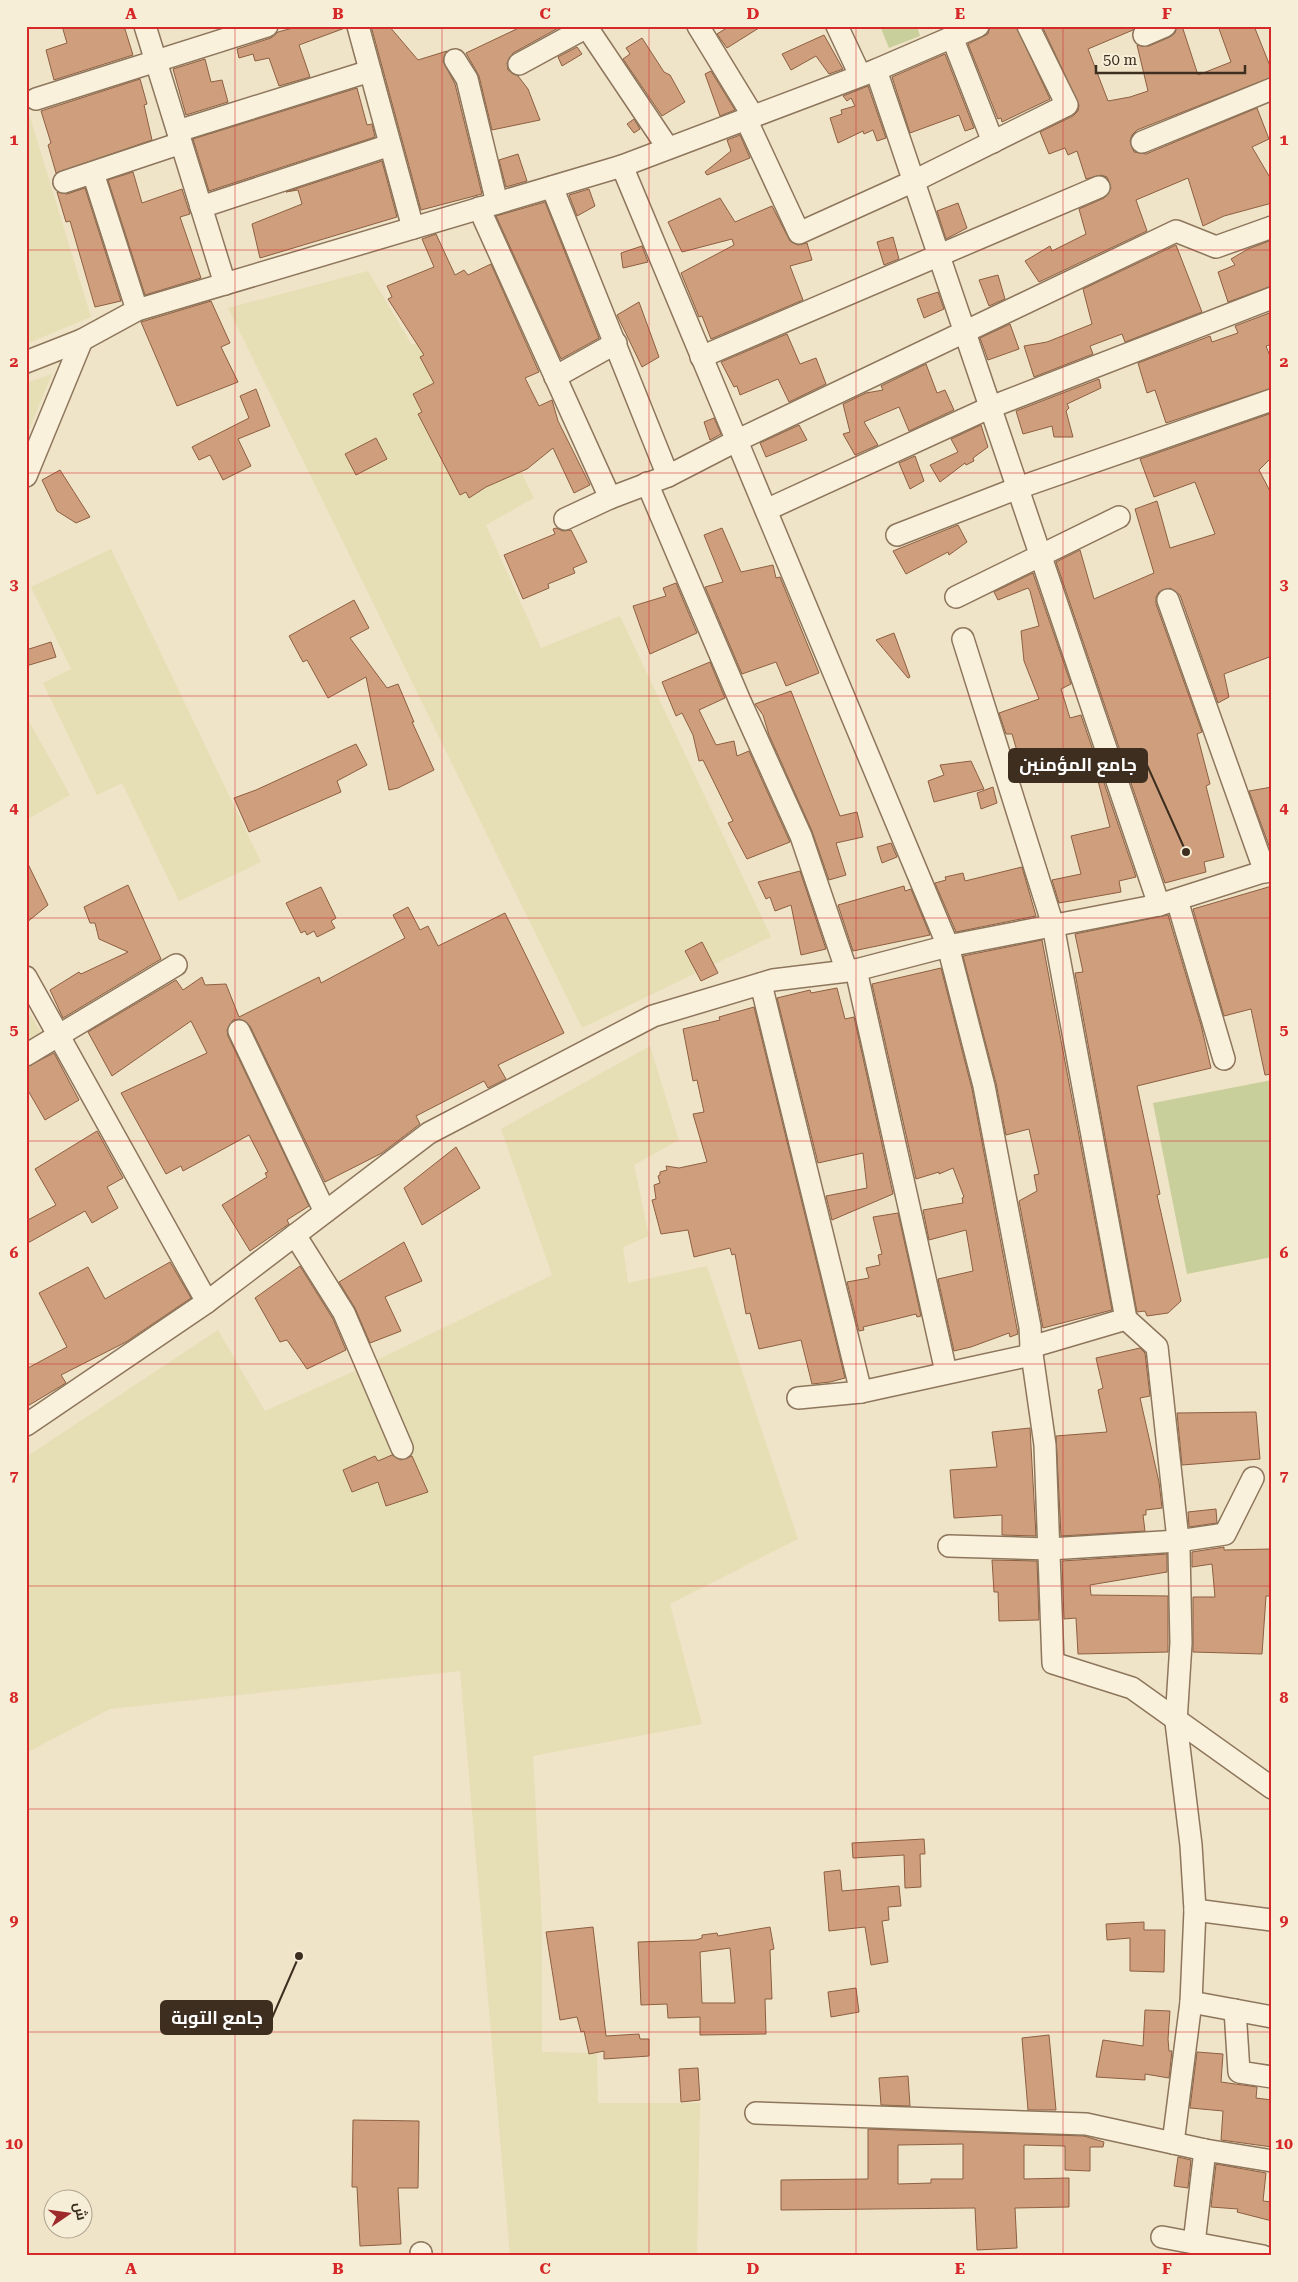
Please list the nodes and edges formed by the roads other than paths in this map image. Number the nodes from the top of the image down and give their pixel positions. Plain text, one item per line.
1 (146, 26) edge
2 (267, 26) edge
3 (358, 26) edge
4 (698, 26) edge
5 (837, 26) edge
6 (978, 26) edge
7 (1028, 26) edge
8 (1166, 26) edge
9 (587, 27) edge
10 (1144, 34) dead end
11 (952, 37) junction
12 (455, 60) dead end
13 (156, 62) junction
14 (519, 64) dead end
15 (370, 71) junction
16 (868, 72) junction
17 (1272, 89) edge
18 (36, 99) dead end
19 (749, 117) junction
20 (180, 137) junction
21 (993, 142) junction
22 (1142, 142) dead end
23 (390, 145) junction
24 (668, 148) junction
25 (622, 166) junction
26 (93, 173) junction
27 (914, 180) junction
28 (64, 182) dead end
29 (552, 187) junction
30 (1099, 187) dead end
31 (488, 206) junction
32 (201, 207) junction
33 (1272, 227) edge
34 (413, 228) junction
35 (940, 257) junction
36 (225, 284) junction
37 (1272, 298) edge
38 (137, 310) junction
39 (965, 331) junction
40 (82, 340) junction
41 (616, 343) junction
42 (701, 357) junction
43 (26, 362) edge
44 (555, 377) junction
45 (1272, 400) edge
46 (991, 407) junction
47 (736, 441) junction
48 (26, 476) edge
49 (668, 476) junction
50 (647, 483) junction
51 (1018, 488) junction
52 (610, 498) junction
53 (766, 510) junction
54 (1119, 517) dead end
55 (564, 518) dead end
56 (897, 535) dead end
57 (1041, 556) junction
58 (956, 597) dead end
59 (1168, 600) dead end
60 (963, 639) dead end
61 (1268, 871) edge
62 (1168, 903) junction
63 (1053, 925) junction
64 (948, 946) junction
65 (176, 965) dead end
66 (851, 969) junction
67 (26, 977) edge
68 (761, 984) junction
69 (239, 1031) dead end
70 (58, 1035) junction
71 (26, 1055) edge
72 (1224, 1059) dead end
73 (325, 1212) junction
74 (295, 1235) junction
75 (207, 1302) junction
76 (1126, 1319) junction
77 (1031, 1351) junction
78 (946, 1372) junction
79 (861, 1392) junction
80 (798, 1398) dead end
81 (26, 1425) edge
82 (402, 1448) dead end
83 (1253, 1478) dead end
84 (1178, 1541) junction
85 (949, 1546) dead end
86 (1049, 1549) junction
87 (1176, 1722) junction
88 (1272, 1788) edge
89 (1196, 1910) junction
90 (1272, 1920) edge
91 (1190, 2002) junction
92 (1236, 2010) junction
93 (1272, 2017) edge
94 (1272, 2077) edge
95 (756, 2112) dead end
96 (1174, 2143) junction
97 (1205, 2150) junction
98 (1272, 2161) edge
99 (1162, 2237) dead end
100 (1194, 2243) junction
101 (1263, 2256) edge

1 - 13 street
2 - 13 street
3 - 15 street
4 - 19 street
5 - 16 street
6 - 11 street
7 - 21 street
8 - 10 street
9 - 14 street
9 - 24 street
11 - 16 street
11 - 21 street
12 - 31 street
13 - 18 street
13 - 20 street
15 - 20 street
15 - 23 street
16 - 19 street
16 - 27 street
17 - 22 street
19 - 24 street
19 - 27 street
20 - 26 street
20 - 32 street
21 - 27 street
23 - 32 street
23 - 34 street
24 - 25 street
25 - 29 street
25 - 42 street
26 - 28 street
26 - 38 street
27 - 35 street
29 - 31 street
29 - 41 street
30 - 35 street
31 - 34 street
31 - 44 street
32 - 36 street
33 - 39 street
34 - 36 street
35 - 39 street
35 - 42 street
36 - 38 street
37 - 46 street
38 - 40 street
39 - 46 street
39 - 47 street
40 - 43 street
40 - 48 street
41 - 44 street
41 - 49 street
42 - 47 street
44 - 52 street
45 - 51 street
46 - 51 street
46 - 53 street
47 - 49 street
47 - 53 street
49 - 50 street
50 - 52 street
50 - 66 street
51 - 56 street
51 - 57 street
52 - 55 street
53 - 64 street
54 - 57 street
57 - 58 street
57 - 62 street
59 - 61 street
60 - 63 street
61 - 62 street
62 - 63 street
62 - 72 street
63 - 64 street
63 - 76 street
64 - 66 street
64 - 77 street
65 - 70 street
66 - 68 street
66 - 78 street
67 - 70 street
68 - 73 street
68 - 79 street
69 - 73 street
70 - 71 street
70 - 75 street
73 - 74 street
74 - 75 street
74 - 82 street
75 - 81 street
76 - 77 street
76 - 84 street
77 - 78 street
77 - 86 street
78 - 79 street
79 - 80 street
83 - 84 street
84 - 86 street
84 - 87 street
85 - 86 street
86 - 87 street
87 - 88 street
87 - 89 street
89 - 90 street
89 - 91 street
91 - 92 street
91 - 96 street
92 - 93 street
92 - 94 street
95 - 96 street
96 - 97 street
97 - 98 street
97 - 100 street
99 - 100 street
100 - 101 street

